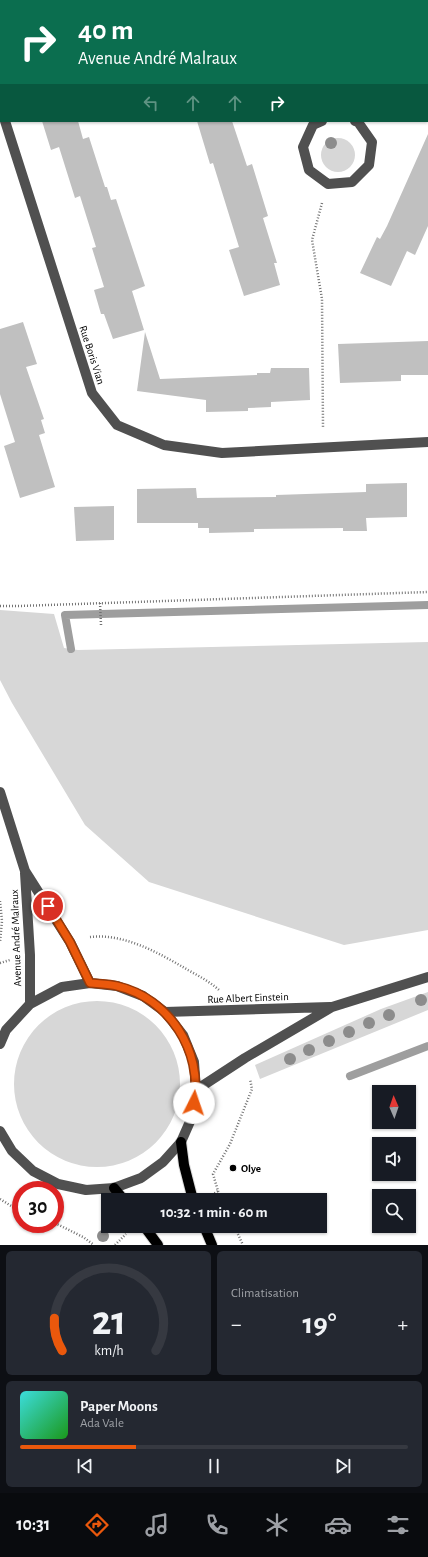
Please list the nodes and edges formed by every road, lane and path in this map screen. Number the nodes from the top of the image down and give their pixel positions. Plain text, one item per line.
1 (5, 122) edge
2 (320, 122) edge
3 (358, 122) edge
4 (328, 184) junction
5 (428, 442) edge
6 (324, 448) junction
7 (428, 592) edge
8 (100, 603) junction
9 (0, 606) edge
10 (101, 625) dead end
11 (0, 792) edge
12 (25, 871) junction
13 (0, 901) edge
14 (0, 942) edge
15 (428, 977) edge
16 (90, 983) junction
17 (30, 1004) junction
18 (332, 1007) junction
19 (165, 1012) junction
20 (0, 1044) edge
21 (196, 1090) junction
22 (0, 1131) edge
23 (180, 1142) junction
24 (0, 1150) edge
25 (12, 1151) junction
26 (114, 1188) junction
27 (118, 1193) edge
28 (191, 1193) edge
29 (0, 1199) edge
30 (12, 1206) edge
31 (64, 1228) edge
32 (149, 1233) edge
33 (207, 1233) edge
34 (237, 1233) edge
35 (94, 1245) edge
36 (158, 1245) edge
37 (212, 1245) edge
38 (243, 1245) edge

1 - 6 street, Rue Boris Vian
2 - 4 street
3 - 4 street
4 - 6 path
5 - 6 street, Rue Boris Vian
7 - 8 path
8 - 9 path
8 - 10 path
11 - 12 street, Avenue André Malraux
12 - 16 street, Avenue André Malraux
12 - 17 street, Avenue André Malraux
13 - 14 path
15 - 18 street, Rue Albert Einstein
16 - 17 street
16 - 19 street
17 - 20 street
18 - 19 street, Rue Albert Einstein
18 - 21 street, Rue Albert Einstein
19 - 21 street
21 - 23 street
22 - 25 street
23 - 26 street
23 - 28 main road
24 - 25 street
25 - 26 street
26 - 27 main road
29 - 30 path
31 - 35 path
32 - 36 main road
33 - 37 main road
34 - 38 path

